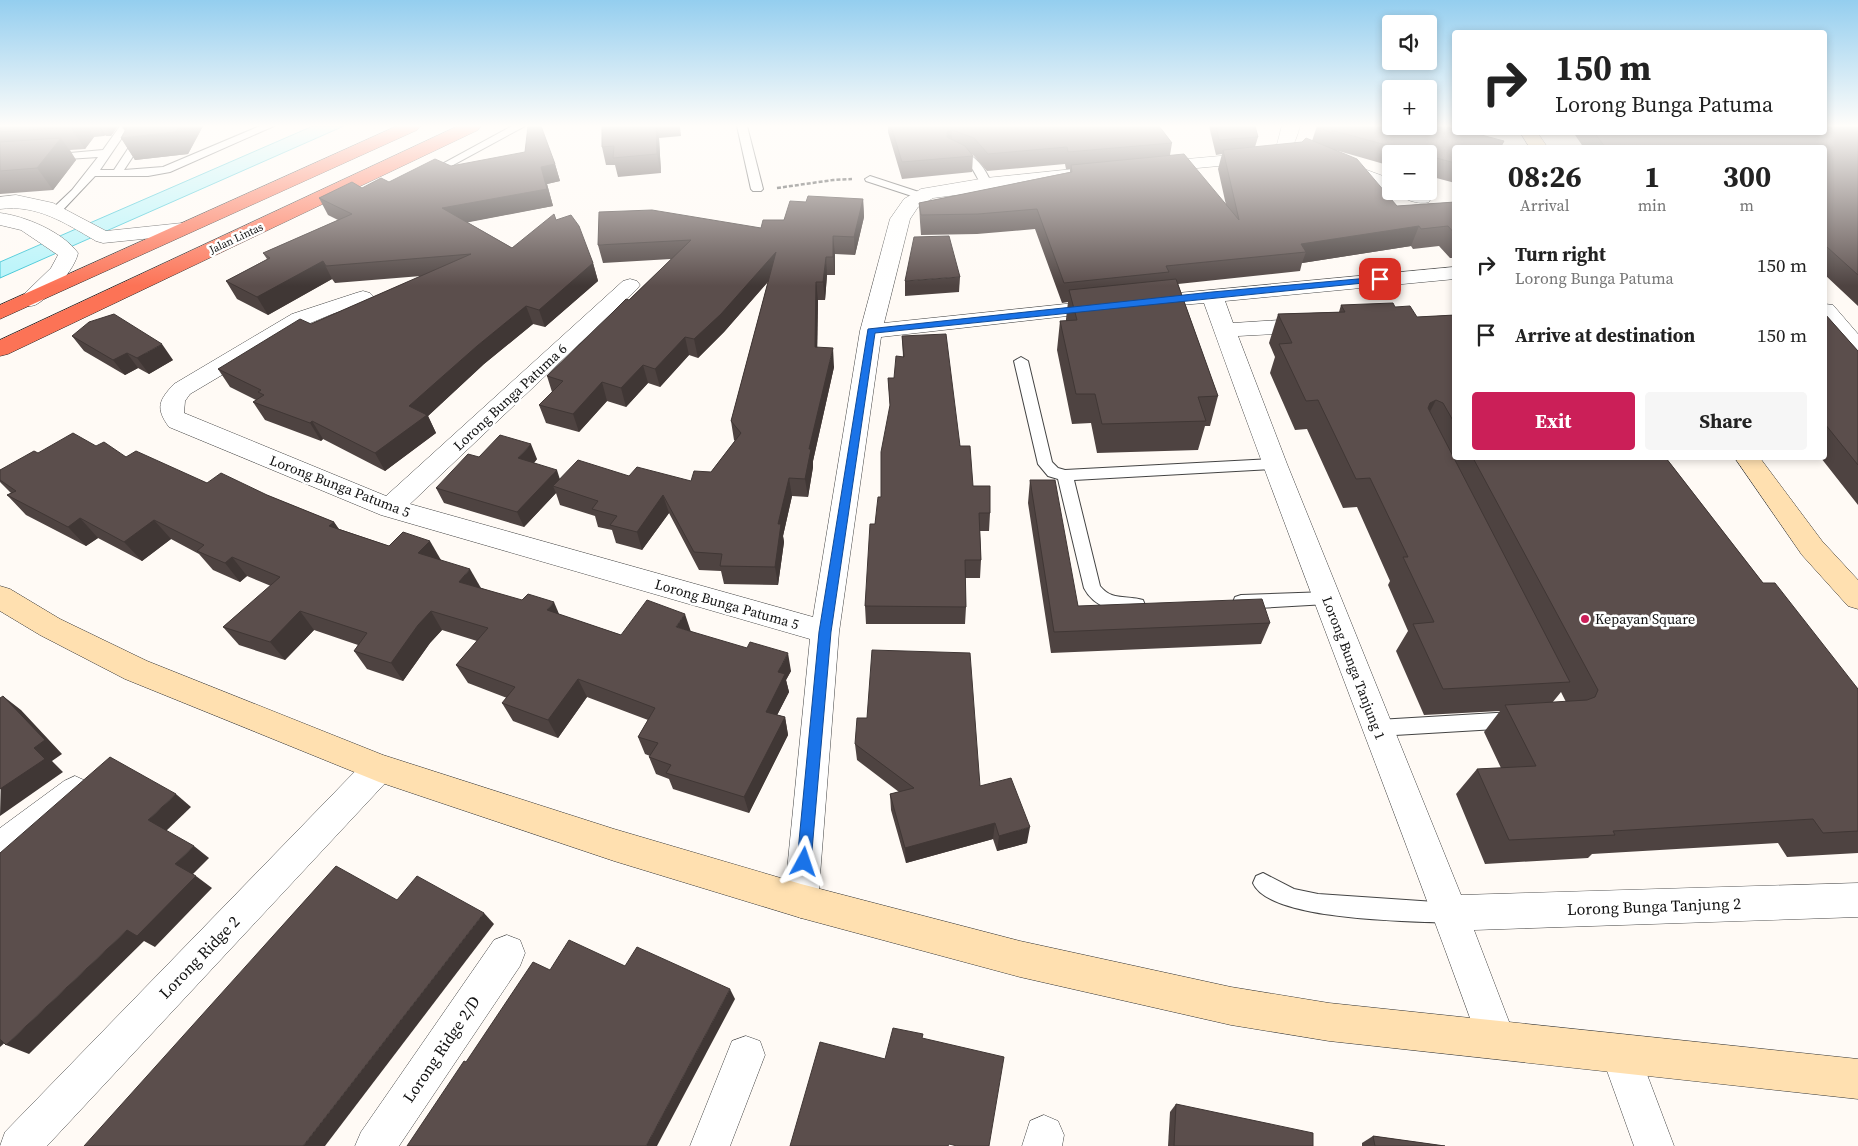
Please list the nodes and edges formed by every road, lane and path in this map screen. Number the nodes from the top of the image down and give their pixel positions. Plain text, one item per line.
1 (87, 179) edge
2 (292, 179) edge
3 (360, 179) edge
4 (418, 179) edge
5 (755, 179) edge
6 (827, 179) edge
7 (871, 179) edge
8 (984, 179) edge
9 (1033, 179) edge
10 (413, 182) edge
11 (986, 184) junction
12 (757, 189) joint
13 (921, 196) junction
14 (0, 203) edge
15 (56, 211) junction
16 (0, 219) edge
17 (182, 229) junction
18 (1452, 272) edge
19 (142, 283) junction
20 (630, 285) dead end
21 (1212, 295) junction
22 (363, 298) dead end
23 (29, 300) junction
24 (1827, 312) edge
25 (0, 313) edge
26 (1335, 324) edge
27 (1226, 330) junction
28 (871, 331) junction
29 (1858, 348) edge
30 (0, 349) edge
31 (1021, 361) dead end
32 (1748, 460) edge
33 (1274, 464) junction
34 (1065, 475) junction
35 (390, 508) junction
36 (0, 597) edge
37 (1327, 598) junction
38 (1858, 598) edge
39 (1222, 602) edge
40 (1155, 604) edge
41 (825, 632) junction
42 (1534, 719) edge
43 (1378, 728) junction
44 (379, 768) junction
45 (88, 780) edge
46 (0, 848) edge
47 (1263, 883) dead end
48 (1858, 900) edge
49 (801, 901) junction
50 (1450, 913) junction
51 (506, 953) dead end
52 (1497, 1040) junction
53 (1620, 1054) junction
54 (746, 1055) dead end
55 (1858, 1079) edge
56 (19, 1146) edge
57 (375, 1146) edge
58 (710, 1146) edge
59 (1654, 1146) edge

1 - 15 lane
2 - 17 highway
3 - 19 highway, Jalan Lintas
4 - 10 lane
5 - 12 lane
6 - 12 path
7 - 13 lane
8 - 11 lane
9 - 11 street
11 - 13 street
13 - 28 street
14 - 15 street
15 - 17 street
16 - 23 street
17 - 23 highway
18 - 21 street
19 - 25 highway
19 - 30 highway, Jalan Lintas
20 - 35 street, Lorong Bunga Patuma 6
21 - 27 street, Lorong Bunga Tanjung 1
21 - 28 street
22 - 35 street, Lorong Bunga Patuma 5
23 - 25 highway
24 - 29 street
26 - 27 street
27 - 33 street, Lorong Bunga Tanjung 1
28 - 41 street
31 - 34 lane
32 - 38 street
33 - 34 lane
33 - 37 street, Lorong Bunga Tanjung 1
34 - 40 lane
35 - 41 street, Lorong Bunga Patuma 5
36 - 44 street
37 - 39 lane
37 - 43 street, Lorong Bunga Tanjung 1
41 - 49 street
42 - 43 lane
43 - 50 street, Lorong Bunga Tanjung 1
44 - 49 street
44 - 56 street, Lorong Ridge 2
45 - 46 street
47 - 50 lane
48 - 50 street, Lorong Bunga Tanjung 2
49 - 52 street
50 - 52 street, Lorong Bunga Tanjung 1
51 - 57 street, Lorong Ridge 2/D
52 - 53 street
53 - 55 street
53 - 59 street
54 - 58 street

